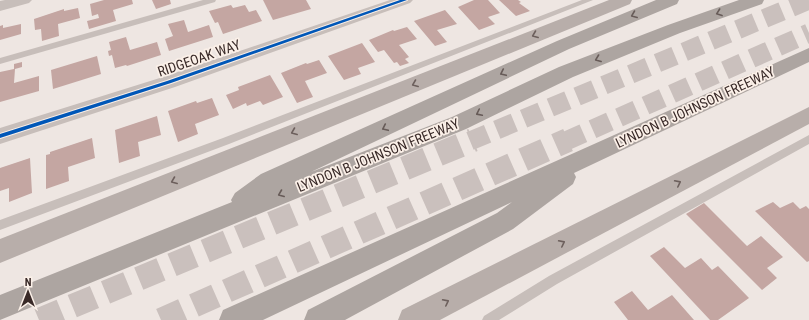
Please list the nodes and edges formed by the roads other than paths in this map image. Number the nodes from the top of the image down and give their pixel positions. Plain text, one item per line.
1 (24, 0) edge
2 (212, 0) edge
3 (405, 0) edge
4 (589, 0) edge
5 (624, 0) edge
6 (671, 0) edge
7 (756, 0) edge
8 (0, 6) edge
9 (809, 54) edge
10 (0, 61) edge
11 (809, 115) edge
12 (0, 136) edge
13 (809, 139) edge
14 (607, 147) junction
15 (220, 218) junction
16 (0, 225) edge
17 (0, 251) edge
18 (0, 308) edge
19 (233, 320) edge
20 (318, 320) edge
21 (412, 320) edge
22 (488, 320) edge

1 - 8 street
2 - 10 lane
3 - 12 street, RIDGEOAK WAY
4 - 16 lane
5 -> 17 main road
6 -> 15 highway
7 -> 15 highway, LYNDON B JOHNSON FREEWAY
9 - 14 highway, LYNDON B JOHNSON FREEWAY
21 -> 11 main road
13 - 22 lane
14 - 19 highway, LYNDON B JOHNSON FREEWAY
14 - 20 highway
15 - 18 highway, LYNDON B JOHNSON FREEWAY

